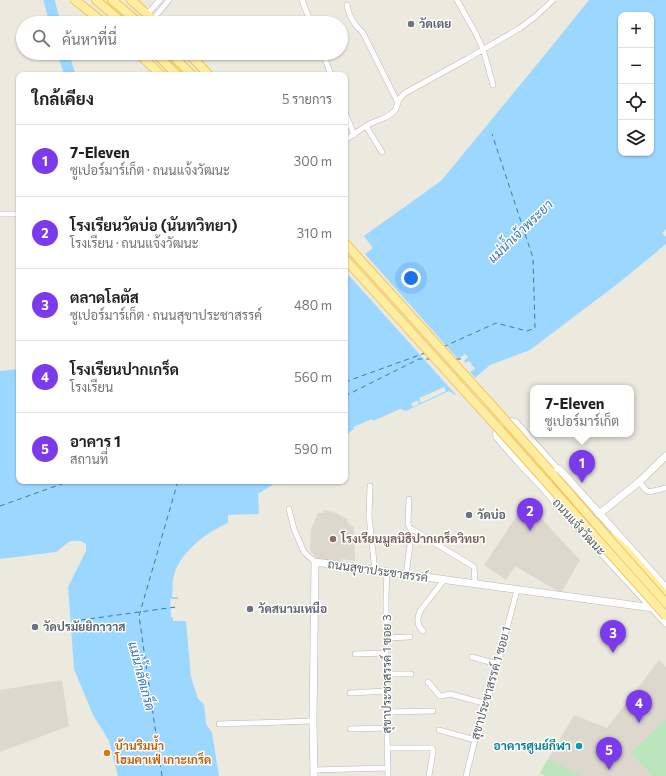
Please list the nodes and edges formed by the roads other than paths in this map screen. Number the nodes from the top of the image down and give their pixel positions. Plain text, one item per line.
1 (75, 0) edge
2 (96, 0) edge
3 (112, 0) edge
4 (131, 0) edge
5 (160, 0) edge
6 (169, 0) edge
7 (302, 0) edge
8 (457, 0) edge
9 (553, 0) edge
10 (347, 5) dead end
11 (95, 16) edge
12 (115, 16) edge
13 (131, 16) edge
14 (149, 16) edge
15 (153, 16) edge
16 (155, 16) edge
17 (308, 16) edge
18 (483, 49) junction
19 (145, 60) edge
20 (155, 60) edge
21 (163, 60) edge
22 (177, 60) edge
23 (195, 60) edge
24 (326, 60) edge
25 (158, 72) edge
26 (159, 72) edge
27 (175, 72) edge
28 (189, 72) edge
29 (206, 72) edge
30 (330, 72) edge
31 (492, 85) dead end
32 (398, 103) junction
33 (348, 119) edge
34 (366, 126) junction
35 (354, 134) junction
36 (348, 138) edge
37 (382, 152) dead end
38 (0, 214) edge
39 (16, 214) edge
40 (348, 246) edge
41 (348, 262) edge
42 (666, 456) edge
43 (556, 468) junction
44 (639, 482) junction
45 (539, 483) junction
46 (370, 486) dead end
47 (666, 488) edge
48 (409, 499) dead end
49 (289, 509) dead end
50 (599, 514) junction
51 (595, 523) junction
52 (411, 537) dead end
53 (315, 562) junction
54 (375, 571) junction
55 (387, 572) junction
56 (406, 575) junction
57 (444, 580) junction
58 (475, 584) junction
59 (666, 588) edge
60 (517, 590) junction
61 (666, 598) edge
62 (666, 604) edge
63 (653, 608) junction
64 (666, 616) edge
65 (666, 623) edge
66 (423, 631) dead end
67 (410, 637) dead end
68 (386, 638) junction
69 (386, 653) junction
70 (355, 654) dead end
71 (472, 657) dead end
72 (497, 664) junction
73 (387, 674) junction
74 (411, 674) dead end
75 (428, 682) dead end
76 (386, 691) junction
77 (350, 693) dead end
78 (487, 704) junction
79 (433, 711) dead end
80 (387, 712) junction
81 (313, 721) junction
82 (219, 724) dead end
83 (387, 728) junction
84 (350, 729) dead end
85 (439, 730) dead end
86 (475, 740) junction
87 (387, 748) junction
88 (387, 768) junction
89 (352, 769) junction
90 (314, 773) edge
91 (352, 776) edge
92 (388, 776) edge
93 (429, 776) edge
94 (466, 776) edge

1 - 11 main road
2 - 12 main road
3 - 13 main road
4 - 14 main road
5 - 15 street
6 - 16 street
7 - 17 street
8 - 18 street
9 - 18 street
10 - 32 street
18 - 31 street
18 - 32 street
19 - 25 main road
20 - 26 main road
21 - 27 main road, bridge
22 - 28 main road
23 - 29 main road
24 - 30 street
32 - 34 street
33 - 35 street
34 - 35 street
34 - 37 street
35 - 36 street
38 - 39 street
40 - 51 main road, ถนนแจ้งวัฒนะ, bridge
41 - 64 main road, ถนนแจ้งวัฒนะ, bridge
42 - 44 street
43 - 45 street
43 - 45 street, ถนนแจ้งวัฒนะ
43 - 50 street, ถนนแจ้งวัฒนะ
44 - 47 street
44 - 50 street
45 - 63 street, ถนนแจ้งวัฒนะ
46 - 54 street
48 - 58 street
49 - 53 street
50 - 59 street, ถนนแจ้งวัฒนะ
51 - 61 main road, bridge
51 - 62 main road, ถนนแจ้งวัฒนะ, bridge
52 - 56 street
53 - 54 street, ถนนสุขาประชาสรรค์
53 - 81 street, ถนนสุขาประชาสรรค์
54 - 55 street, ถนนสุขาประชาสรรค์
55 - 56 street, ถนนสุขาประชาสรรค์
55 - 68 street, สุขาประชาสรรค์ 1 ซอย 3
56 - 57 street, ถนนสุขาประชาสรรค์
57 - 58 street, ถนนสุขาประชาสรรค์
57 - 66 street
58 - 60 street, ถนนสุขาประชาสรรค์
60 - 63 street, ถนนสุขาประชาสรรค์
60 - 72 street, สุขาประชาสรรค์ 1 ซอย 1
61 - 63 street
63 - 65 street, ถนนแจ้งวัฒนะ
67 - 68 street
68 - 69 street, สุขาประชาสรรค์ 1 ซอย 3
69 - 70 street
69 - 73 street, สุขาประชาสรรค์ 1 ซอย 3
71 - 72 street
72 - 78 street, สุขาประชาสรรค์ 1 ซอย 1
73 - 74 street
73 - 76 street, สุขาประชาสรรค์ 1 ซอย 3
75 - 78 street
76 - 77 street
76 - 80 street, สุขาประชาสรรค์ 1 ซอย 3
78 - 86 street, สุขาประชาสรรค์ 1 ซอย 1
79 - 80 street
80 - 83 street, สุขาประชาสรรค์ 1 ซอย 3
81 - 82 street
81 - 90 street, ถนนสุขาประชาสรรค์
83 - 84 street
83 - 87 street, สุขาประชาสรรค์ 1 ซอย 3
85 - 86 street
86 - 94 street, สุขาประชาสรรค์ 1 ซอย 1
87 - 88 street, สุขาประชาสรรค์ 1 ซอย 3
87 - 93 street
88 - 89 street
88 - 92 street, สุขาประชาสรรค์ 1 ซอย 3
89 - 90 street
89 - 91 street

